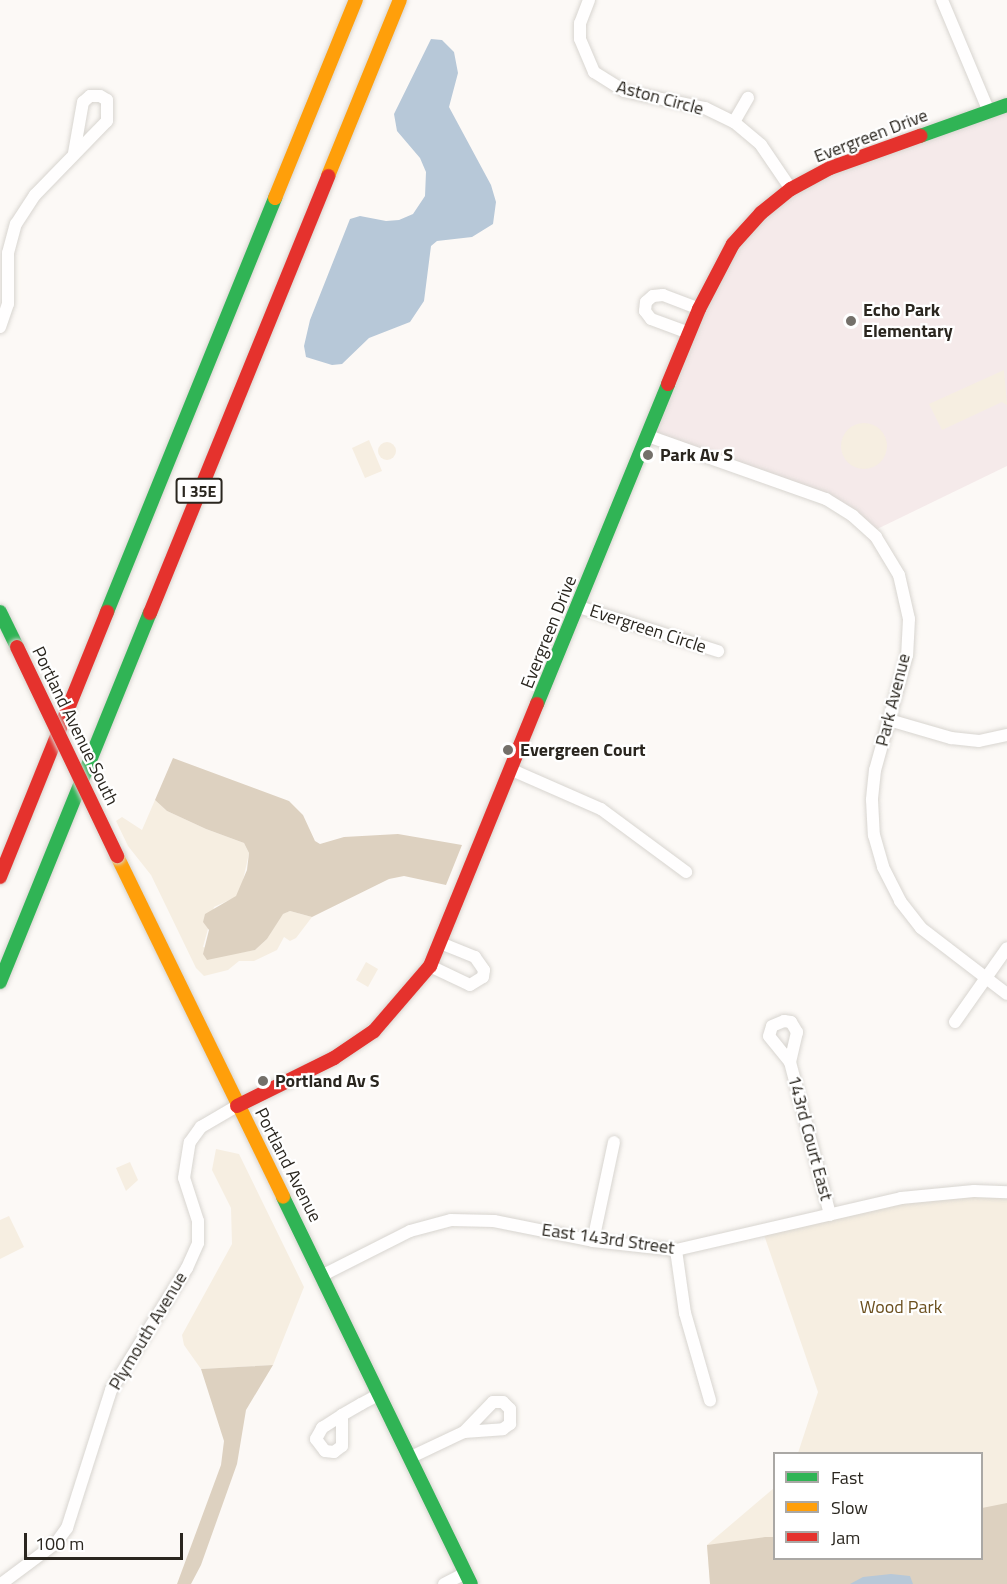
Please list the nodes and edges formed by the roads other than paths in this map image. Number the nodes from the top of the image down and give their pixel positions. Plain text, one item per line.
1 (356, 0) edge
2 (400, 0) edge
3 (590, 0) edge
4 (942, 0) edge
5 (748, 98) dead end
6 (1007, 105) edge
7 (989, 112) junction
8 (734, 122) junction
9 (74, 153) dead end
10 (791, 189) junction
11 (699, 309) junction
12 (0, 327) edge
13 (689, 333) junction
14 (648, 436) junction
15 (579, 607) junction
16 (0, 612) edge
17 (718, 651) dead end
18 (889, 720) junction
19 (1007, 735) edge
20 (512, 770) junction
21 (117, 856) joint
22 (686, 872) dead end
23 (0, 877) edge
24 (440, 943) junction
25 (1007, 948) edge
26 (430, 966) junction
27 (985, 979) junction
28 (0, 982) edge
29 (1007, 994) edge
30 (955, 1022) dead end
31 (790, 1062) dead end
32 (237, 1106) junction
33 (614, 1142) dead end
34 (1007, 1192) edge
35 (830, 1215) junction
36 (593, 1241) junction
37 (676, 1250) junction
38 (323, 1275) junction
39 (378, 1395) junction
40 (710, 1400) dead end
41 (342, 1415) dead end
42 (464, 1432) dead end
43 (409, 1458) junction
44 (469, 1579) edge
45 (1, 1584) edge
46 (444, 1584) edge

1 - 23 main road, I 35E
2 - 28 main road, I 35E
3 - 8 street, Aston Circle
4 - 7 street
5 - 8 street
6 - 7 main road, Evergreen Drive
7 - 10 main road, Evergreen Drive
8 - 10 street, Aston Circle
9 - 12 street
10 - 11 main road, Evergreen Drive
11 - 13 main road, Evergreen Drive
11 - 13 street
13 - 14 main road, Evergreen Drive
14 - 15 main road, Evergreen Drive
14 - 18 street, Park Avenue
15 - 17 street, Evergreen Circle
15 - 20 main road, Evergreen Drive
16 - 21 main road, Portland Avenue South, bridge
18 - 19 street
18 - 27 street, Park Avenue
20 - 22 street
20 - 24 main road, Evergreen Drive
21 - 32 main road, Portland Avenue
24 - 26 main road, Evergreen Drive
24 - 26 street
25 - 27 street
26 - 32 main road, Evergreen Drive
27 - 29 street, Park Avenue
27 - 30 street
31 - 35 street, 143rd Court East
32 - 38 main road, Portland Avenue
32 - 45 street, Plymouth Avenue
33 - 36 street
34 - 35 street, East 143rd Street
35 - 37 street, East 143rd Street
36 - 37 street, East 143rd Street
36 - 38 street, East 143rd Street
37 - 40 street
38 - 39 main road, Portland Avenue
39 - 41 street
39 - 43 main road, Portland Avenue
42 - 43 street
43 - 44 main road, Portland Avenue
44 - 46 street

